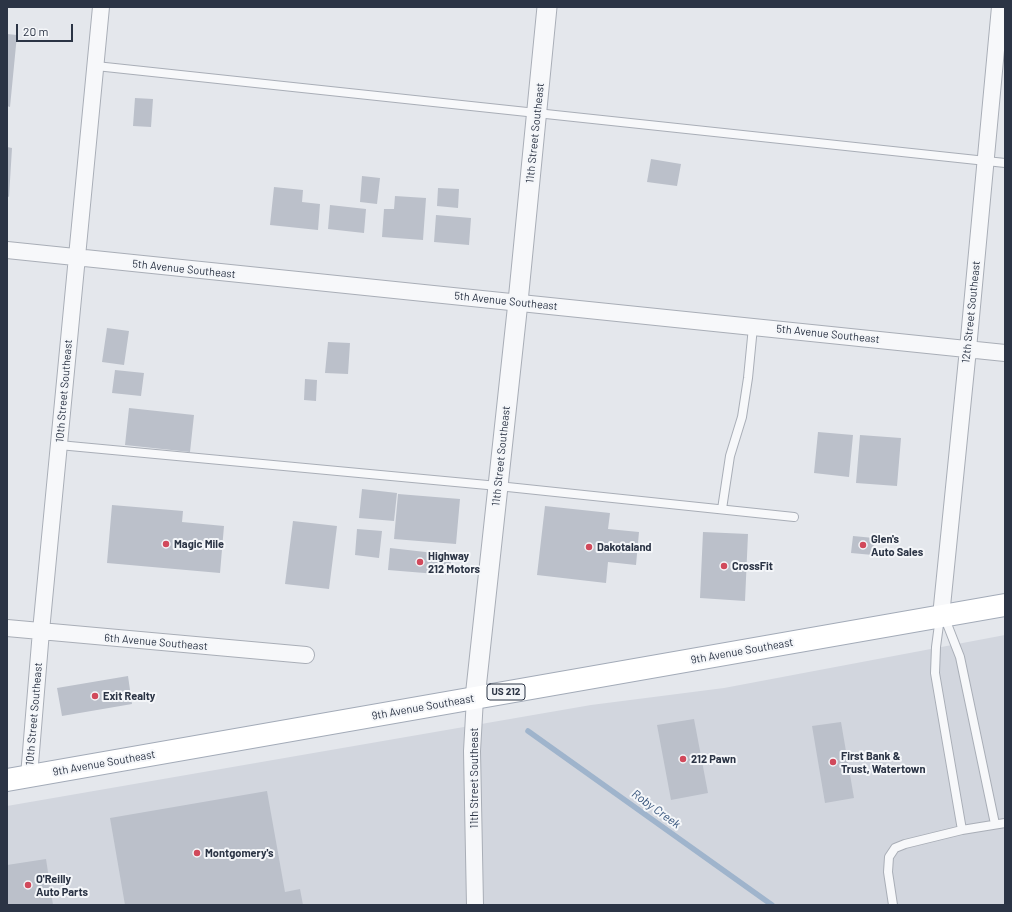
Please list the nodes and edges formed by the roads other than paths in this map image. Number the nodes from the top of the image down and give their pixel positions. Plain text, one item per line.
1 (101, 7) edge
2 (547, 7) edge
3 (1000, 7) edge
4 (96, 66) junction
5 (538, 114) junction
6 (986, 161) junction
7 (1005, 163) edge
8 (7, 250) edge
9 (77, 258) junction
10 (518, 302) junction
11 (753, 327) junction
12 (968, 349) junction
13 (1005, 353) edge
14 (59, 445) junction
15 (498, 486) junction
16 (722, 510) junction
17 (794, 517) dead end
18 (1005, 605) edge
19 (942, 616) junction
20 (7, 628) edge
21 (41, 631) junction
22 (306, 655) dead end
23 (475, 698) junction
24 (29, 776) junction
25 (7, 780) edge
26 (1005, 823) edge
27 (995, 824) junction
28 (962, 830) junction
29 (475, 905) edge
30 (893, 905) edge

1 - 4 street, 10th Street Southeast
2 - 5 street, 11th Street Southeast
3 - 6 street, 12th Street Southeast
4 - 5 lane
4 - 9 street, 10th Street Southeast
5 - 6 lane
5 - 10 street, 11th Street Southeast
6 - 7 lane
6 - 12 street, 12th Street Southeast
8 - 9 street, 5th Avenue Southeast
9 - 10 street, 5th Avenue Southeast
9 - 14 street, 10th Street Southeast
10 - 11 street, 5th Avenue Southeast
10 - 15 street, 11th Street Southeast
11 - 12 street, 5th Avenue Southeast
11 - 16 lane
12 - 13 street, 5th Avenue Southeast
12 - 19 street, 12th Street Southeast
14 - 15 lane
14 - 21 street, 10th Street Southeast
15 - 16 lane
15 - 23 street, 11th Street Southeast
16 - 17 lane
18 - 19 main road, 9th Avenue Southeast / US 212
19 - 23 main road, 9th Avenue Southeast / US 212
19 - 27 lane
19 - 28 lane
20 - 21 street, 6th Avenue Southeast
21 - 22 street, 6th Avenue Southeast
21 - 24 street, 10th Street Southeast
23 - 24 main road, 9th Avenue Southeast / US 212
23 - 29 street, 11th Street Southeast
24 - 25 main road, 9th Avenue Southeast / US 212
26 - 27 lane
27 - 28 lane
28 - 30 lane

